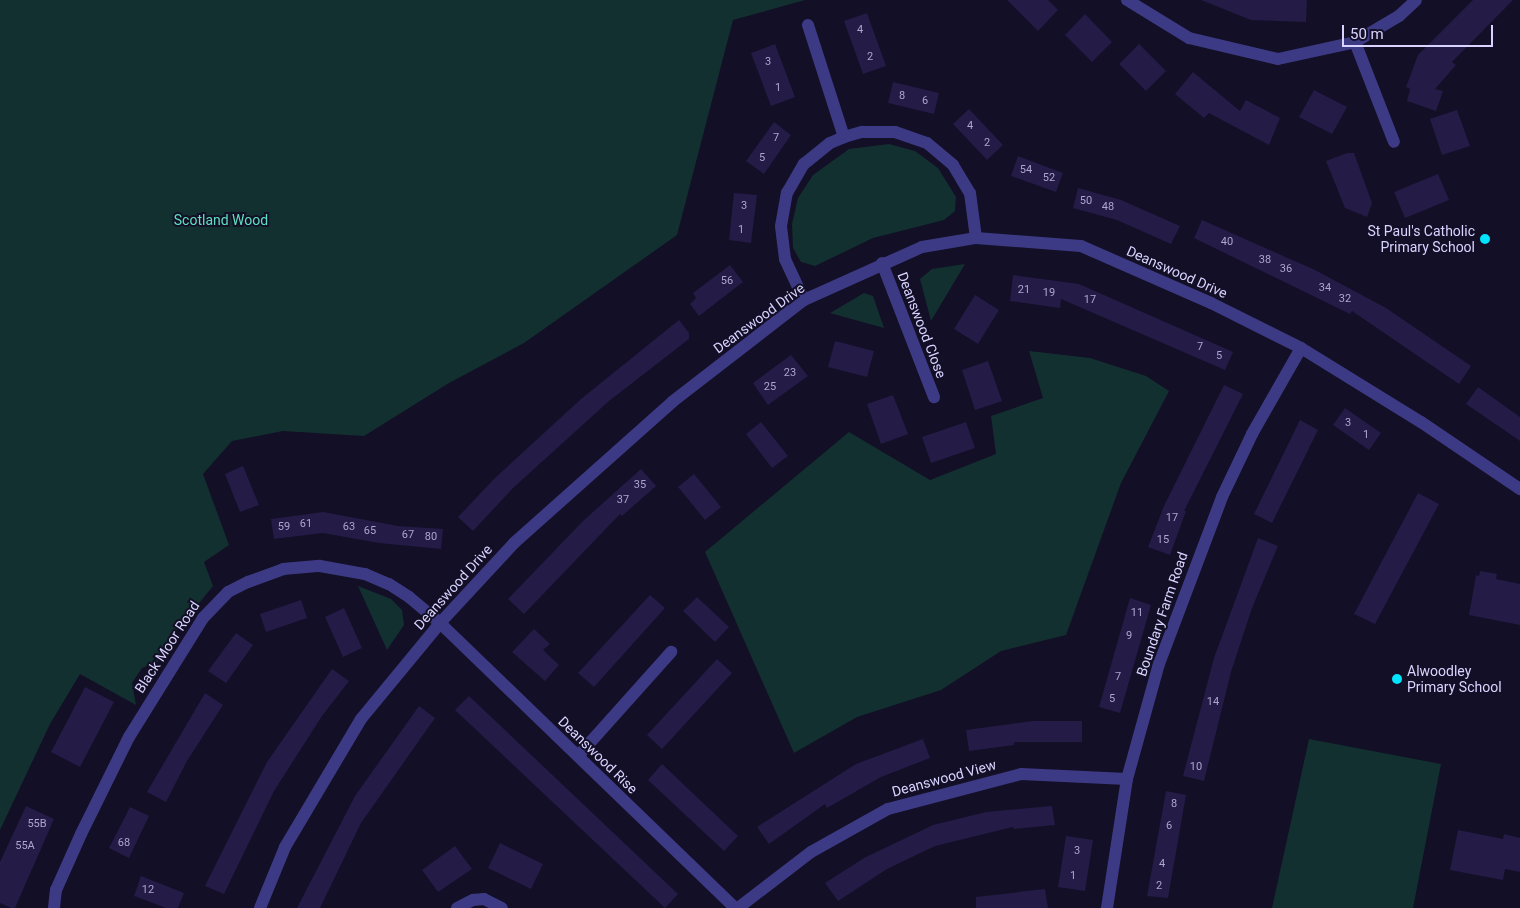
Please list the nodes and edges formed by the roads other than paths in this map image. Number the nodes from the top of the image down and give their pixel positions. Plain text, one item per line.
1 (1127, 0) edge
2 (1416, 0) edge
3 (808, 25) dead end
4 (1355, 42) junction
5 (844, 137) junction
6 (1394, 142) dead end
7 (976, 238) junction
8 (882, 263) junction
9 (804, 300) junction
10 (1301, 348) junction
11 (934, 398) dead end
12 (1520, 489) edge
13 (440, 623) junction
14 (671, 652) dead end
15 (578, 756) junction
16 (1127, 779) junction
17 (54, 908) edge
18 (260, 908) edge
19 (457, 908) edge
20 (502, 908) edge
21 (737, 908) edge
22 (1107, 908) edge

1 - 4 street
2 - 4 street
3 - 5 street
4 - 6 street
5 - 7 street
5 - 9 street
7 - 8 street, Deanswood Drive
7 - 10 street, Deanswood Drive
8 - 9 street, Deanswood Drive
8 - 11 street, Deanswood Close
9 - 13 street, Deanswood Drive
10 - 12 street, Deanswood Drive
10 - 16 street, Boundary Farm Road
13 - 15 street, Deanswood Rise
13 - 17 street, Black Moor Road
13 - 18 street, Deanswood Drive
14 - 15 street
15 - 21 street, Deanswood Rise
16 - 21 street, Deanswood View
16 - 22 street, Boundary Farm Road
19 - 20 street

